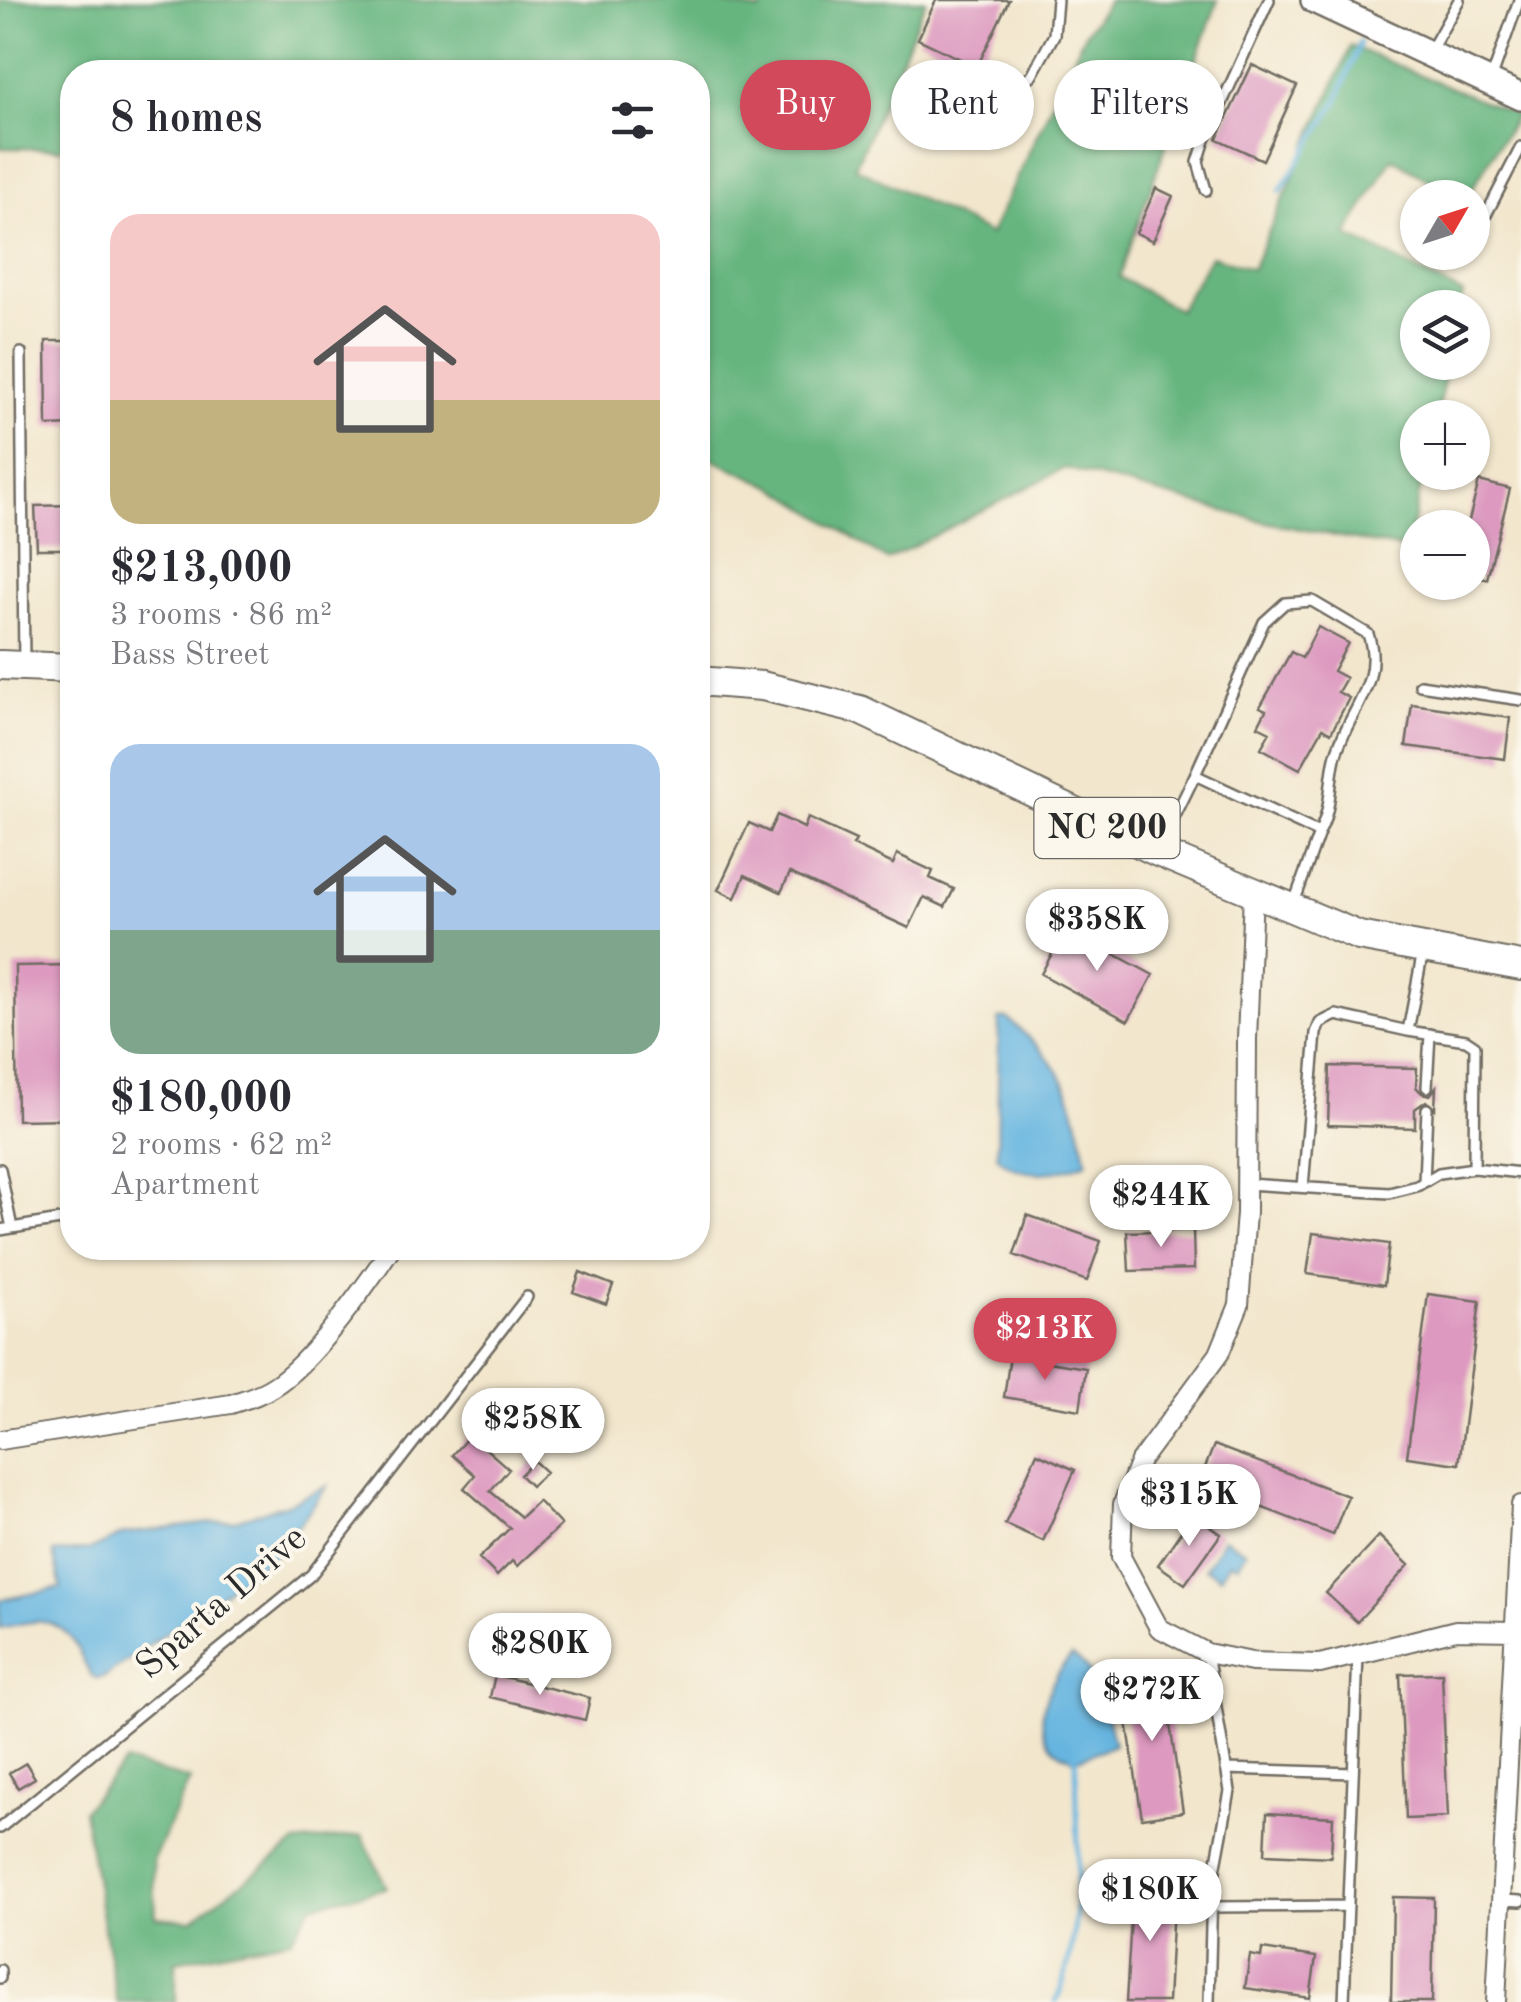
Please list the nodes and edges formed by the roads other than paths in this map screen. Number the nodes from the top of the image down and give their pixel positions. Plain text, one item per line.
1 (1057, 0) edge
2 (1268, 0) edge
3 (1314, 0) edge
4 (1459, 0) edge
5 (1519, 0) edge
6 (1429, 54) junction
7 (1034, 71) edge
8 (1490, 82) junction
9 (1521, 98) edge
10 (1521, 147) edge
11 (1206, 190) dead end
12 (1490, 207) edge
13 (21, 353) dead end
14 (12, 665) edge
15 (60, 667) edge
16 (710, 682) edge
17 (1420, 685) dead end
18 (1521, 700) edge
19 (1195, 775) junction
20 (1319, 833) junction
21 (1158, 852) junction
22 (1254, 893) junction
23 (1292, 908) junction
24 (1423, 948) junction
25 (1521, 966) edge
26 (1408, 1031) junction
27 (1430, 1034) junction
28 (1427, 1087) dead end
29 (1427, 1109) dead end
30 (1474, 1168) junction
31 (0, 1169) edge
32 (1521, 1173) edge
33 (1424, 1182) junction
34 (1246, 1184) junction
35 (1303, 1186) junction
36 (60, 1220) edge
37 (12, 1228) junction
38 (0, 1230) edge
39 (382, 1260) edge
40 (527, 1298) dead end
41 (0, 1440) edge
42 (1521, 1505) edge
43 (1515, 1631) junction
44 (1207, 1654) junction
45 (1358, 1655) junction
46 (1226, 1770) junction
47 (1353, 1773) junction
48 (0, 1828) edge
49 (1499, 1900) junction
50 (1521, 1901) edge
51 (1348, 1906) junction
52 (1212, 1907) junction
53 (0, 1970) edge
54 (0, 1978) edge
55 (1209, 2002) edge
56 (1344, 2002) edge
57 (1496, 2002) edge

1 - 7 lane
2 - 11 lane
3 - 6 street
4 - 6 lane
5 - 8 lane
6 - 8 street
8 - 9 street
10 - 12 lane
13 - 14 lane
14 - 15 main road
16 - 21 main road, NC 200
17 - 18 lane
19 - 20 lane
19 - 20 lane
19 - 21 lane
20 - 23 lane
21 - 22 main road, NC 200
22 - 23 main road, NC 200
22 - 34 street
23 - 24 main road, NC 200
24 - 25 main road, NC 200
24 - 26 lane
26 - 27 lane
26 - 35 lane
27 - 28 lane
27 - 30 lane
29 - 33 lane
30 - 32 lane
30 - 33 lane
31 - 37 lane
33 - 35 lane
34 - 35 lane
34 - 44 street
36 - 37 lane
37 - 38 lane
39 - 41 street
40 - 48 lane, Sparta Drive
42 - 43 street
43 - 45 street
43 - 49 street
44 - 45 street
44 - 46 lane
45 - 47 lane
46 - 47 lane
46 - 52 lane
47 - 51 lane
49 - 50 lane
49 - 57 street
51 - 52 lane
51 - 56 lane
52 - 55 lane
53 - 54 lane

